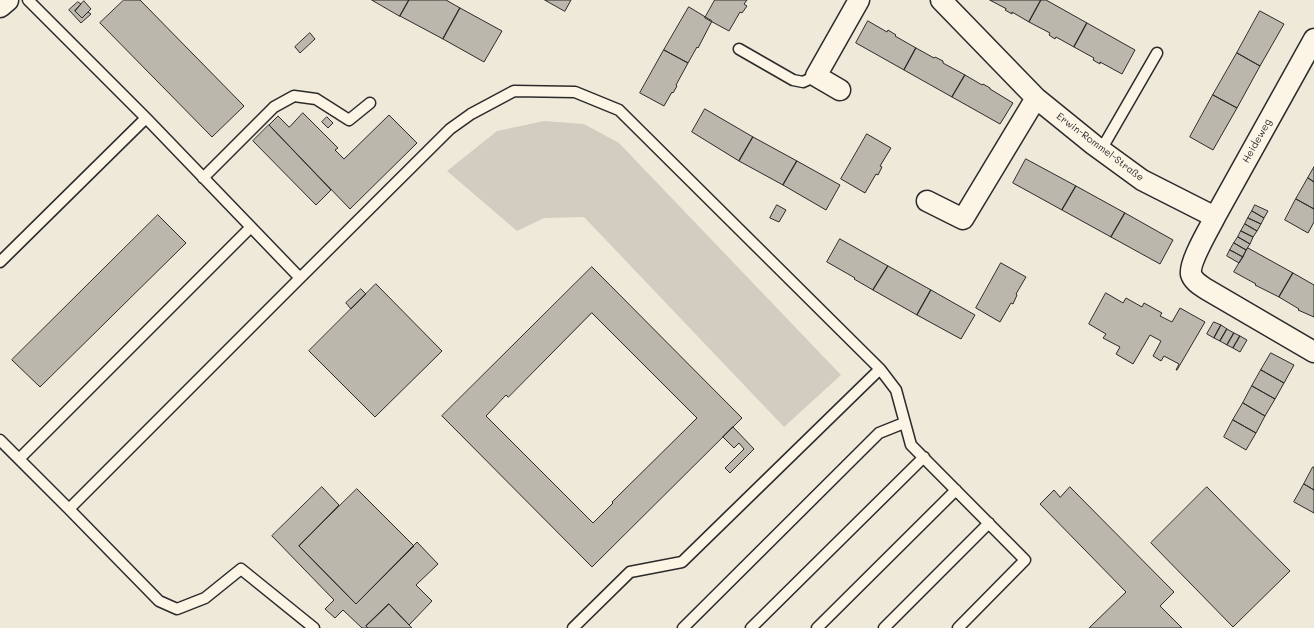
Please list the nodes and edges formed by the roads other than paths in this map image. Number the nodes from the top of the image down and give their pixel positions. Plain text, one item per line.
1 (7, 0) edge
2 (28, 0) edge
3 (859, 0) edge
4 (952, 4) edge
5 (0, 6) edge
6 (1314, 38) edge
7 (740, 49) dead end
8 (1157, 53) dead end
9 (1307, 70) edge
10 (816, 76) junction
11 (840, 90) dead end
12 (1036, 98) junction
13 (370, 103) dead end
14 (146, 118) junction
15 (1101, 150) junction
16 (203, 178) junction
17 (927, 201) dead end
18 (1215, 217) junction
19 (251, 227) junction
20 (0, 262) edge
21 (300, 278) junction
22 (1314, 352) edge
23 (880, 369) junction
24 (904, 423) junction
25 (0, 440) edge
26 (924, 457) junction
27 (19, 459) junction
28 (956, 490) junction
29 (69, 509) junction
30 (989, 523) junction
31 (314, 628) edge
32 (574, 628) edge
33 (683, 628) edge
34 (751, 628) edge
35 (817, 628) edge
36 (884, 628) edge
37 (958, 628) edge

1 - 5 street
2 - 14 lane
3 - 10 street
4 - 12 street, Erwin-Rommel-Straße
6 - 9 street, Heideweg
7 - 10 lane
8 - 15 lane
9 - 18 street, Heideweg
10 - 11 street
12 - 15 street, Erwin-Rommel-Straße
12 - 17 street
13 - 16 lane
14 - 16 lane
14 - 20 lane
15 - 18 street, Erwin-Rommel-Straße
16 - 19 lane
18 - 22 street
19 - 21 lane
19 - 27 lane
21 - 23 lane
21 - 29 lane
23 - 24 lane
23 - 32 lane
24 - 26 lane
24 - 33 lane
25 - 27 lane
26 - 28 lane
26 - 34 lane
27 - 29 lane
28 - 30 lane
28 - 35 lane
29 - 31 lane
30 - 36 lane
30 - 37 lane

